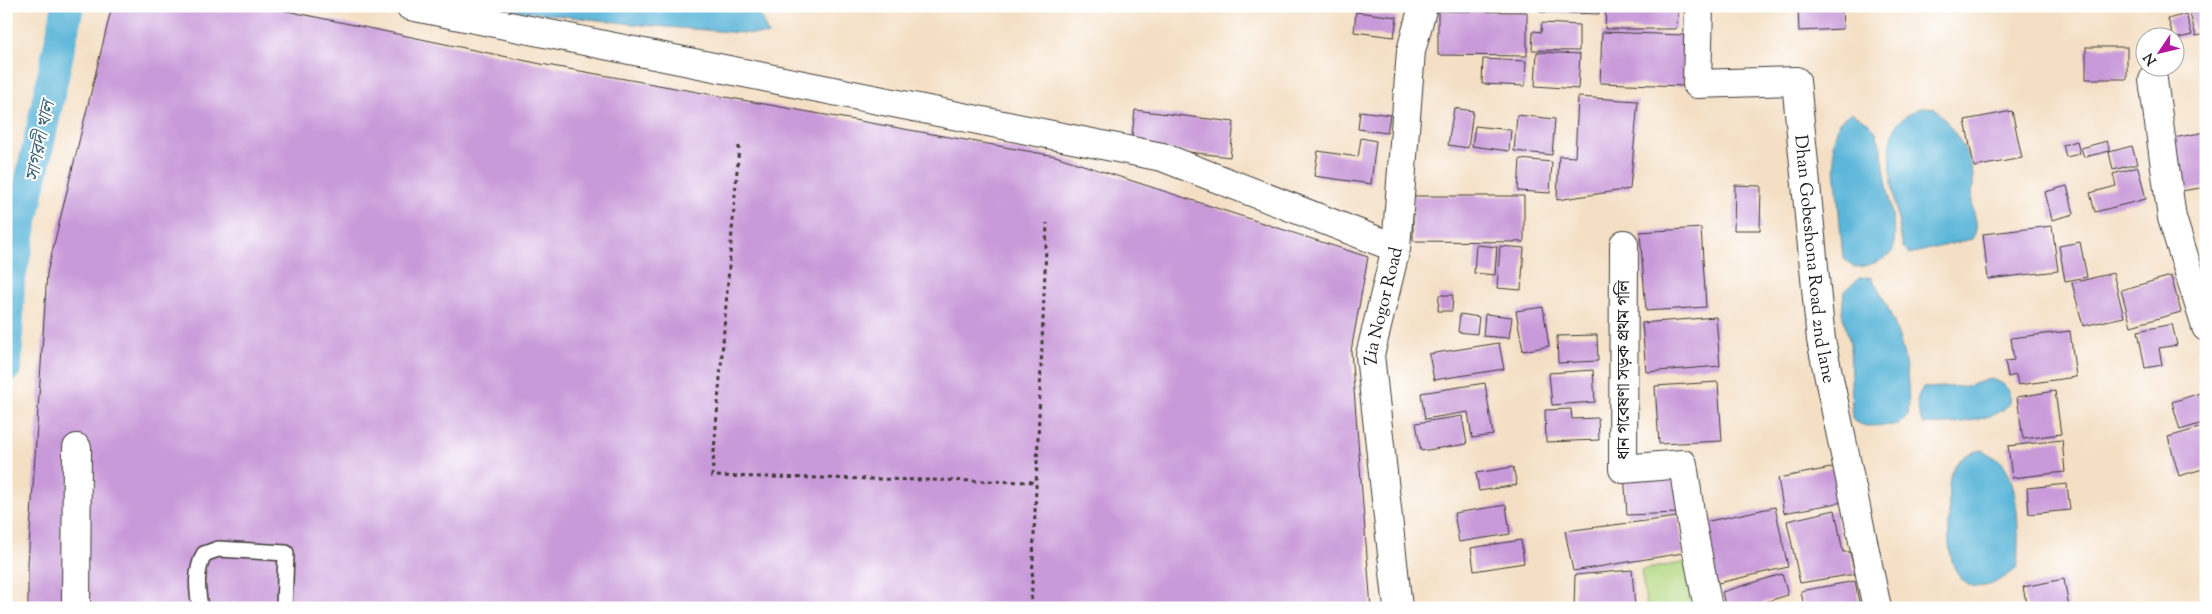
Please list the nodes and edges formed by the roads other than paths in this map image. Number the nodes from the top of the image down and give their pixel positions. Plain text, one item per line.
1 (410, 6) edge
2 (1423, 6) edge
3 (1699, 6) edge
4 (2153, 80) dead end
5 (1624, 244) dead end
6 (1396, 248) junction
7 (2206, 327) edge
8 (77, 448) dead end
9 (76, 608) edge
10 (200, 608) edge
11 (284, 608) edge
12 (1398, 608) edge
13 (1708, 608) edge
14 (1877, 608) edge

1 - 6 street
2 - 6 street, Zia Nogor Road
3 - 14 street, Dhan Gobeshona Road 2nd lane
4 - 7 street
5 - 13 street, ধান গবেষণা সড়ক প্রথম গলি
6 - 12 street, Zia Nogor Road
8 - 9 street
10 - 11 lane

